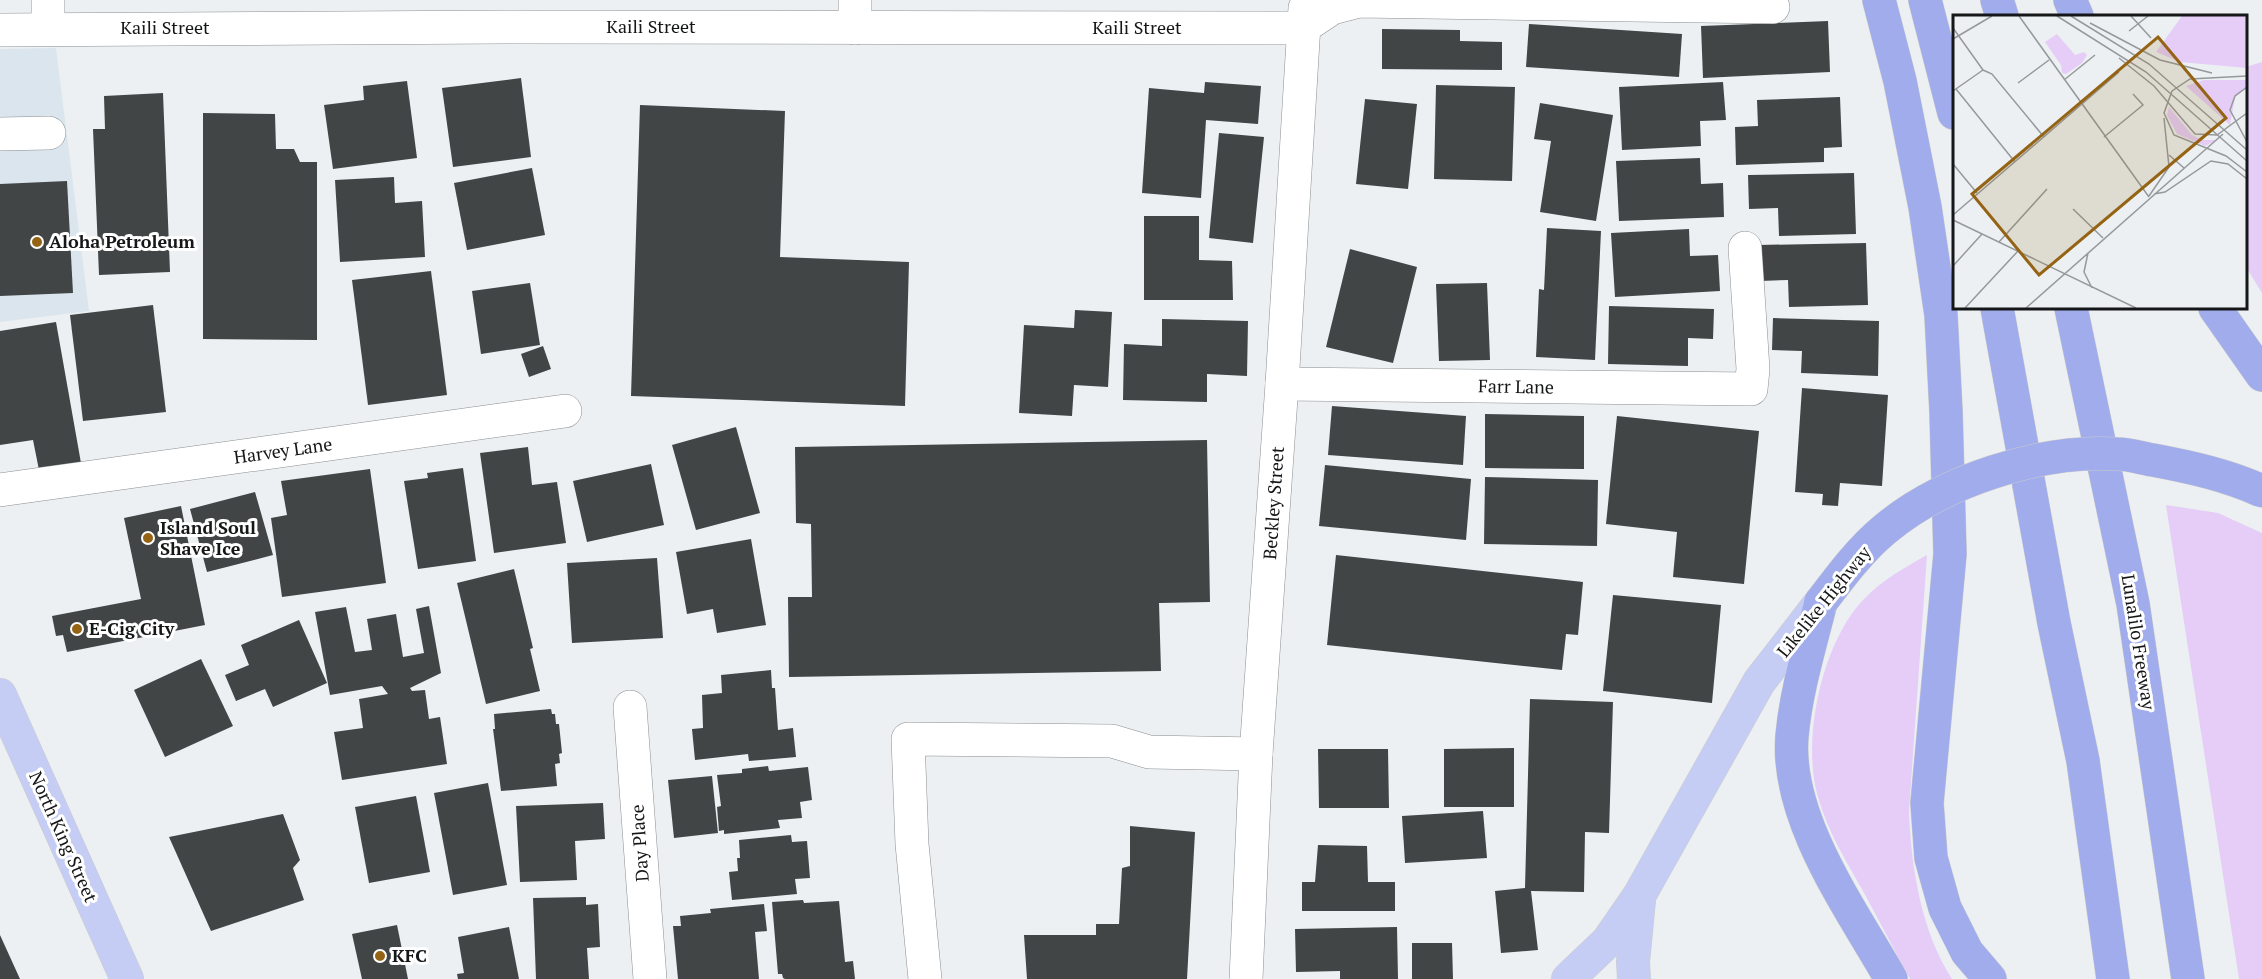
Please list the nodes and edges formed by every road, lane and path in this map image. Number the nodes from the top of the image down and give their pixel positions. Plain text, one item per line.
1 (1879, 0) edge
2 (1925, 0) edge
3 (1997, 0) edge
4 (2070, 0) edge
5 (1773, 7) dead end
6 (504, 13) edge
7 (48, 14) edge
8 (855, 14) edge
9 (1304, 14) edge
10 (2002, 15) edge
11 (2077, 15) edge
12 (0, 30) edge
13 (1953, 109) edge
14 (49, 133) dead end
15 (0, 134) edge
16 (1744, 248) dead end
17 (1997, 309) edge
18 (2071, 309) edge
19 (2216, 309) edge
20 (2262, 375) edge
21 (1282, 384) junction
22 (566, 411) dead end
23 (0, 490) edge
24 (2262, 491) edge
25 (1821, 602) junction
26 (0, 695) edge
27 (630, 707) dead end
28 (1256, 754) junction
29 (1639, 896) junction
30 (127, 979) edge
31 (650, 979) edge
32 (925, 979) edge
33 (1246, 979) edge
34 (1568, 979) edge
35 (1634, 979) edge
36 (1891, 979) edge
37 (1990, 979) edge
38 (2113, 979) edge
39 (2188, 979) edge

1 - 37 highway
2 - 13 highway
3 - 10 highway
4 - 11 highway
5 - 9 street
6 - 7 street, Kaili Street
6 - 8 street, Kaili Street
7 - 12 street, Kaili Street
8 - 9 street, Kaili Street
9 - 21 street, Beckley Street
14 - 15 street
16 - 21 street, Farr Lane
17 - 38 highway
18 - 39 highway, Lunalilo Freeway
19 - 20 highway
21 - 28 street, Beckley Street
22 - 23 street, Harvey Lane
24 - 25 highway, Likelike Highway, bridge
25 - 29 main road, Likelike Highway
25 - 36 highway
26 - 30 main road, North King Street
27 - 31 street, Day Place
28 - 32 street
28 - 33 street, Beckley Street
29 - 34 main road, Likelike Highway
29 - 35 main road

